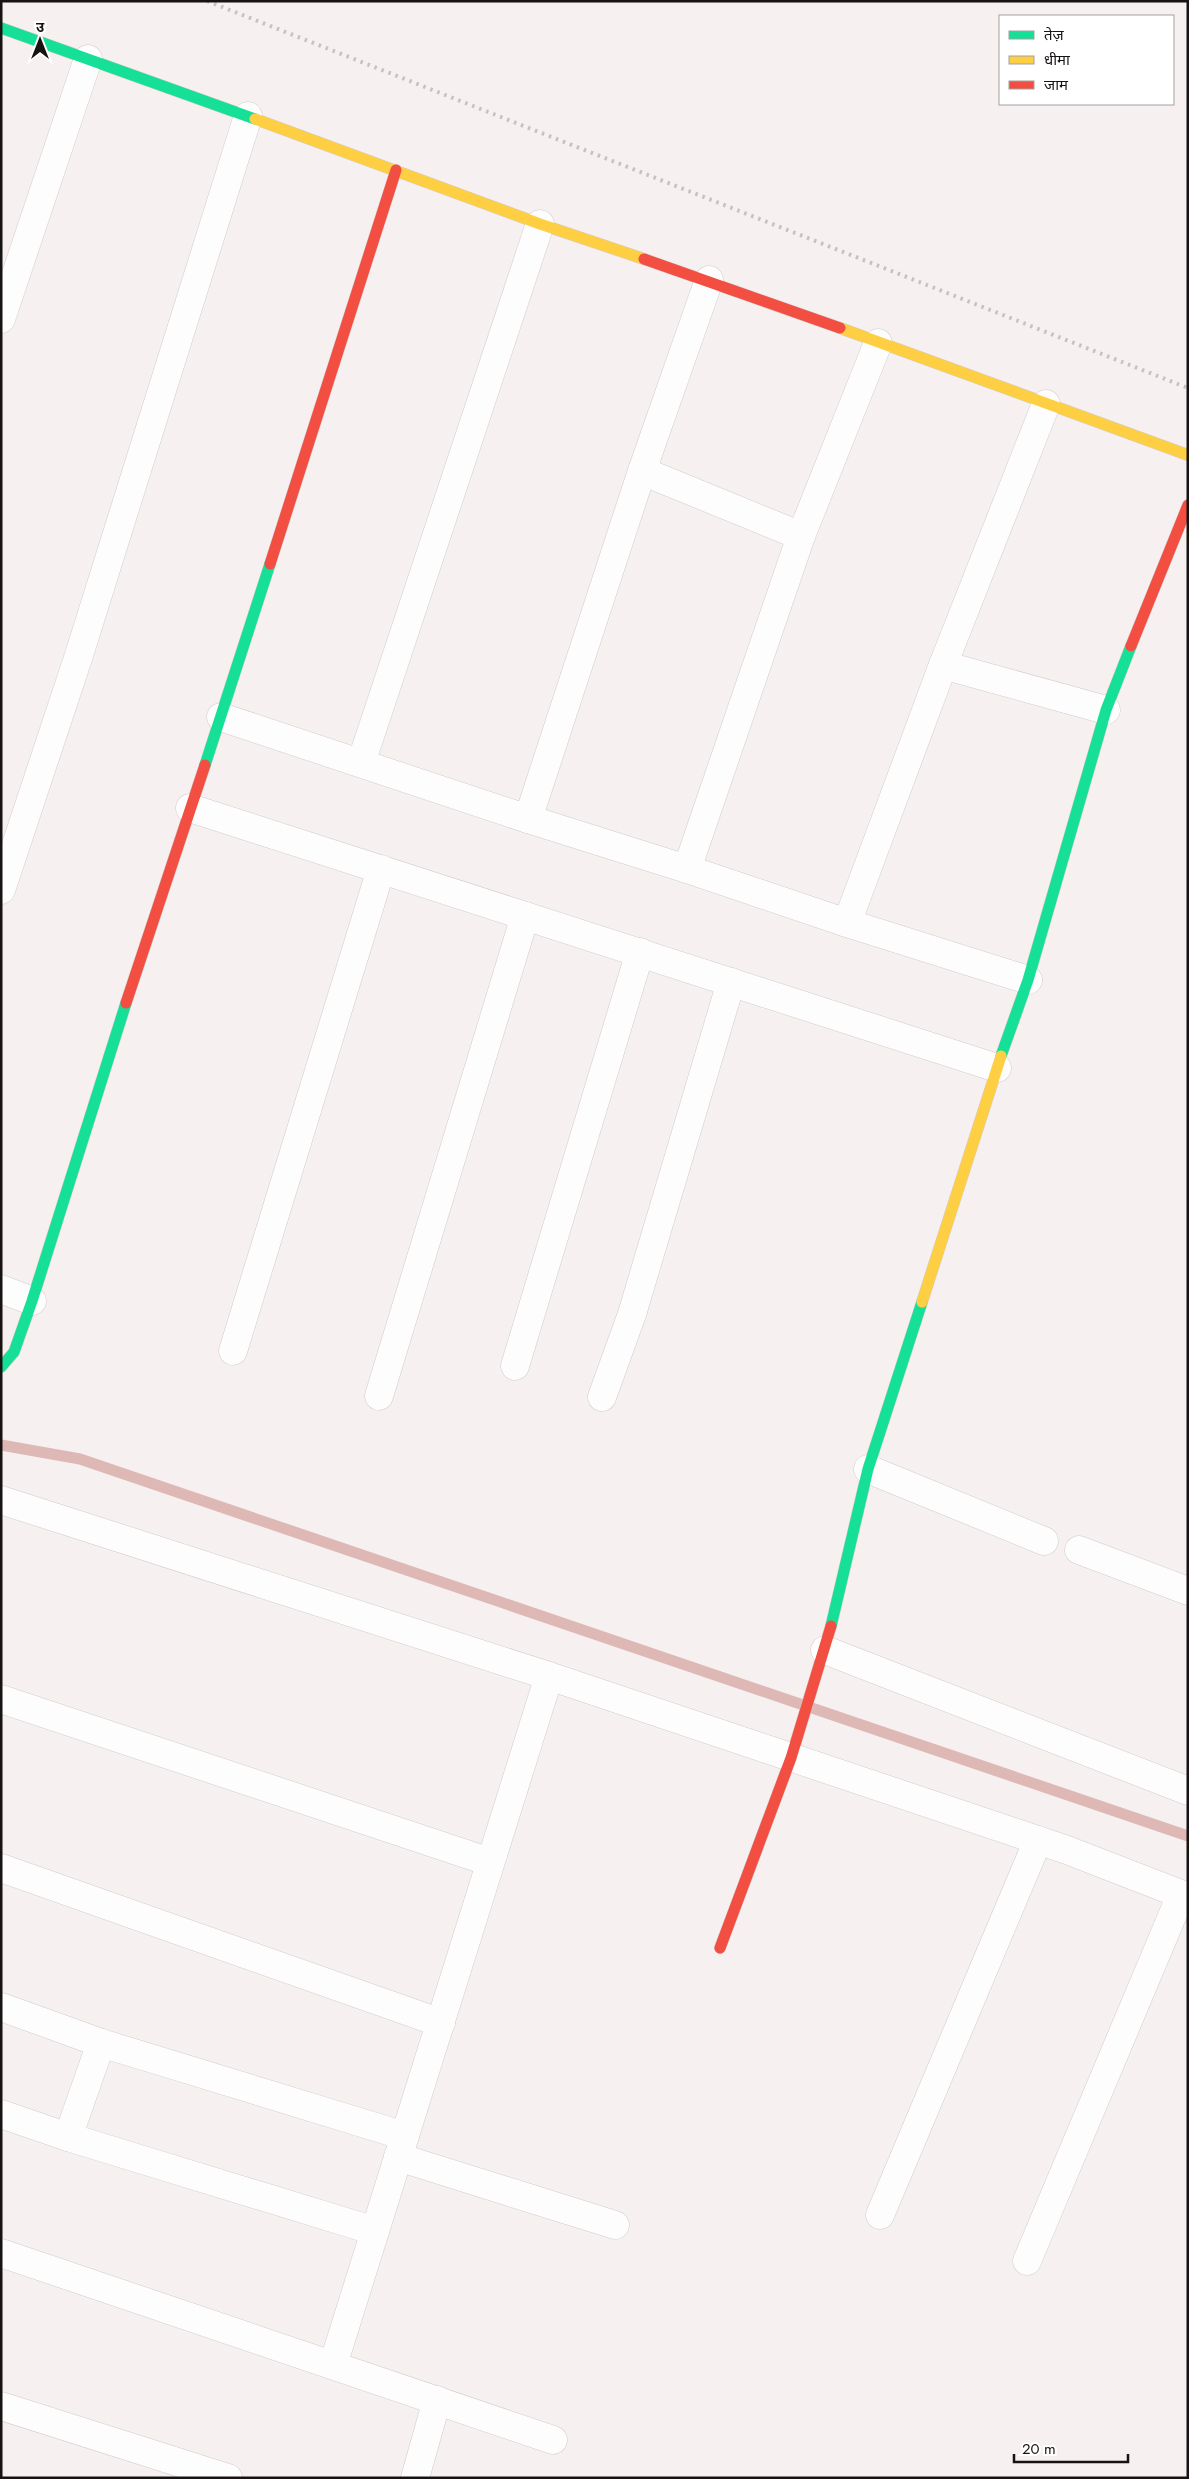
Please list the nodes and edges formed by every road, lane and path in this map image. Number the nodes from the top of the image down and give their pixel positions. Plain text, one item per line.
1 (1, 28) edge
2 (88, 59) junction
3 (248, 116) junction
4 (396, 170) junction
5 (540, 224) junction
6 (709, 280) junction
7 (1, 319) edge
8 (878, 343) junction
9 (1046, 404) junction
10 (1188, 455) edge
11 (642, 471) junction
12 (1188, 505) edge
13 (801, 536) junction
14 (943, 665) junction
15 (1106, 710) junction
16 (221, 717) junction
17 (361, 763) junction
18 (190, 808) junction
19 (528, 819) junction
20 (381, 869) junction
21 (687, 869) junction
22 (1, 890) edge
23 (525, 916) junction
24 (847, 923) junction
25 (640, 952) junction
26 (1028, 980) junction
27 (731, 982) junction
28 (997, 1068) junction
29 (1, 1289) edge
30 (32, 1301) junction
31 (233, 1351) dead end
32 (515, 1366) dead end
33 (1, 1367) edge
34 (379, 1396) dead end
35 (602, 1397) dead end
36 (868, 1469) junction
37 (1, 1500) edge
38 (1044, 1541) dead end
39 (1079, 1550) dead end
40 (1188, 1591) edge
41 (825, 1650) junction
42 (549, 1676) junction
43 (1, 1698) edge
44 (791, 1758) junction
45 (1188, 1791) edge
46 (1038, 1840) junction
47 (490, 1862) junction
48 (1, 1868) edge
49 (1184, 1896) edge
50 (720, 1948) dead end
51 (1, 2007) edge
52 (441, 2023) junction
53 (101, 2043) junction
54 (1, 2114) edge
55 (68, 2137) junction
56 (401, 2146) junction
57 (880, 2215) dead end
58 (615, 2225) dead end
59 (375, 2231) junction
60 (1, 2253) edge
61 (1027, 2261) dead end
62 (332, 2365) junction
63 (437, 2400) junction
64 (1, 2406) edge
65 (553, 2440) dead end
66 (215, 2476) edge
67 (415, 2478) edge

1 - 2 street
2 - 3 street
2 - 7 street
3 - 4 street
3 - 22 street
4 - 5 street
4 - 16 street
5 - 6 street
5 - 17 street
6 - 8 street
6 - 11 street
8 - 9 street
8 - 13 street
9 - 10 street
9 - 14 street
11 - 13 street
11 - 19 street
12 - 15 street
13 - 21 street
14 - 15 street
14 - 24 street
15 - 26 street
16 - 17 street
16 - 18 street
17 - 19 street
18 - 20 street
18 - 30 street
19 - 21 street
20 - 23 street
20 - 31 street
21 - 24 street
23 - 25 street
23 - 34 street
24 - 26 street
25 - 27 street
25 - 32 street
26 - 28 street
27 - 28 street
27 - 35 street
28 - 36 street
29 - 30 street
30 - 33 street
36 - 38 street
36 - 41 street
37 - 42 street
39 - 40 street
41 - 44 street
41 - 45 street
42 - 44 street
42 - 47 street
43 - 47 street
44 - 46 street
44 - 50 street
46 - 49 street
46 - 57 street
47 - 52 street
48 - 52 street
49 - 61 street
51 - 53 street
52 - 56 street
53 - 55 street
53 - 56 street
54 - 55 street
55 - 59 street
56 - 58 street
56 - 59 street
59 - 62 street
60 - 62 street
62 - 63 street
63 - 65 street
63 - 67 street
64 - 66 street

